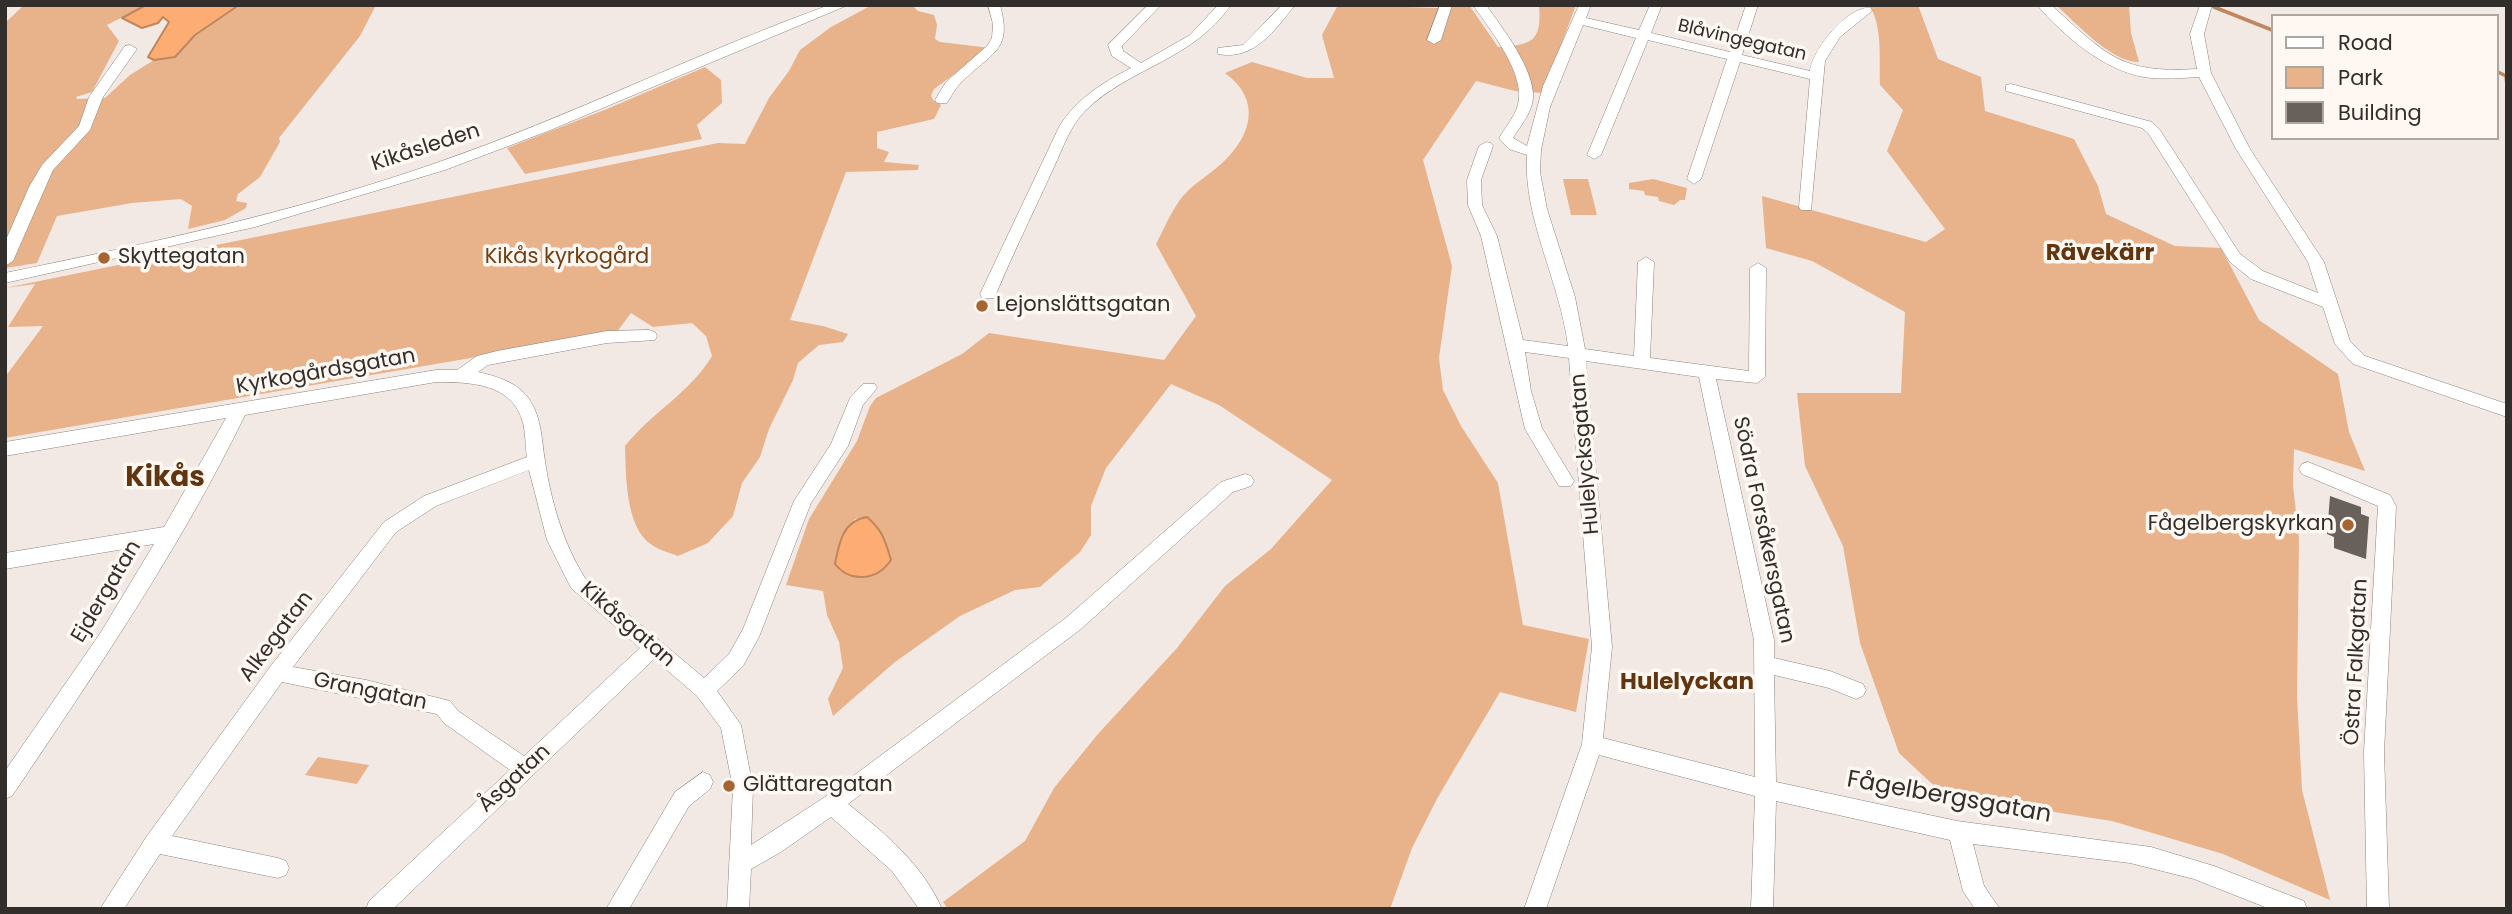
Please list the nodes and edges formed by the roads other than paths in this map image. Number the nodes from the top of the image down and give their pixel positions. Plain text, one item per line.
1 (842, 5) edge
2 (994, 5) edge
3 (1155, 5) edge
4 (1225, 5) edge
5 (1289, 5) edge
6 (1446, 5) edge
7 (1479, 5) edge
8 (1585, 5) edge
9 (1656, 5) edge
10 (1752, 5) edge
11 (2043, 5) edge
12 (2206, 5) edge
13 (1866, 11) dead end
14 (1578, 20) junction
15 (1644, 36) junction
16 (1434, 40) dead end
17 (130, 49) dead end
18 (1223, 51) dead end
19 (1733, 58) junction
20 (1142, 69) junction
21 (2204, 73) junction
22 (1815, 76) junction
23 (2011, 88) dead end
24 (942, 100) dead end
25 (1486, 146) dead end
26 (1535, 152) junction
27 (1594, 155) dead end
28 (1694, 179) dead end
29 (1806, 206) dead end
30 (5, 261) edge
31 (1646, 262) dead end
32 (1758, 268) dead end
33 (5, 278) edge
34 (988, 294) dead end
35 (2330, 304) junction
36 (649, 336) dead end
37 (1516, 345) junction
38 (1578, 352) junction
39 (1642, 361) junction
40 (1706, 372) junction
41 (461, 376) junction
42 (869, 388) dead end
43 (238, 411) junction
44 (2507, 411) edge
45 (5, 449) edge
46 (536, 460) junction
47 (2308, 469) dead end
48 (1245, 481) dead end
49 (1565, 481) dead end
50 (168, 534) junction
51 (5, 561) edge
52 (653, 648) junction
53 (1766, 664) junction
54 (277, 673) junction
55 (704, 690) junction
56 (1856, 690) dead end
57 (1592, 744) junction
58 (525, 769) junction
59 (703, 782) dead end
60 (1765, 788) junction
61 (5, 789) edge
62 (832, 804) junction
63 (1959, 831) junction
64 (155, 843) junction
65 (742, 862) junction
66 (278, 868) dead end
67 (111, 909) edge
68 (377, 909) edge
69 (617, 909) edge
70 (738, 909) edge
71 (931, 909) edge
72 (1535, 909) edge
73 (1762, 909) edge
74 (1989, 909) edge
75 (2296, 909) edge
76 (2378, 909) edge

1 - 33 street, Kikåsleden
2 - 24 street
3 - 20 street
4 - 20 street
5 - 18 street
6 - 16 street
7 - 26 street
8 - 14 street, Hulelycksgatan
9 - 15 street
10 - 19 street
11 - 21 street
12 - 21 street
13 - 22 street
14 - 15 street, Blåvingegatan
14 - 26 street, Hulelycksgatan
15 - 19 street, Blåvingegatan
15 - 27 street
17 - 30 street
19 - 22 street, Blåvingegatan
19 - 28 street
20 - 34 street
21 - 35 street
22 - 29 street
23 - 35 street
25 - 37 street
26 - 38 street, Hulelycksgatan
31 - 39 street
32 - 40 street
35 - 44 street
36 - 41 street, Kyrkogårdsgatan
37 - 38 street
37 - 49 street
38 - 39 street
38 - 57 street, Hulelycksgatan
39 - 40 street
40 - 53 street, Södra Forsåkersgatan
41 - 43 street, Kyrkogårdsgatan
41 - 46 street, Kikåsgatan
42 - 55 street
43 - 45 street, Kyrkogårdsgatan
43 - 50 street, Ejdergatan
46 - 52 street, Kikåsgatan
46 - 54 street, Alkegatan
47 - 76 street, Östra Falkgatan
48 - 62 street
50 - 51 street
50 - 61 street, Ejdergatan
52 - 55 street, Kikåsgatan
52 - 58 street, Åsgatan
53 - 56 street
53 - 60 street, Södra Forsåkersgatan
54 - 58 street, Grangatan
54 - 64 street, Alkegatan
55 - 65 street, Kikåsgatan
57 - 60 street, Fågelbergsgatan
57 - 72 street, Hulelycksgatan
58 - 68 street, Åsgatan
59 - 69 street
60 - 63 street, Fågelbergsgatan
60 - 73 street, Södra Forsåkersgatan
62 - 65 street
62 - 71 street
63 - 74 street
63 - 75 street, Fågelbergsgatan
64 - 66 street
64 - 67 street, Alkegatan
65 - 70 street, Kikåsgatan

